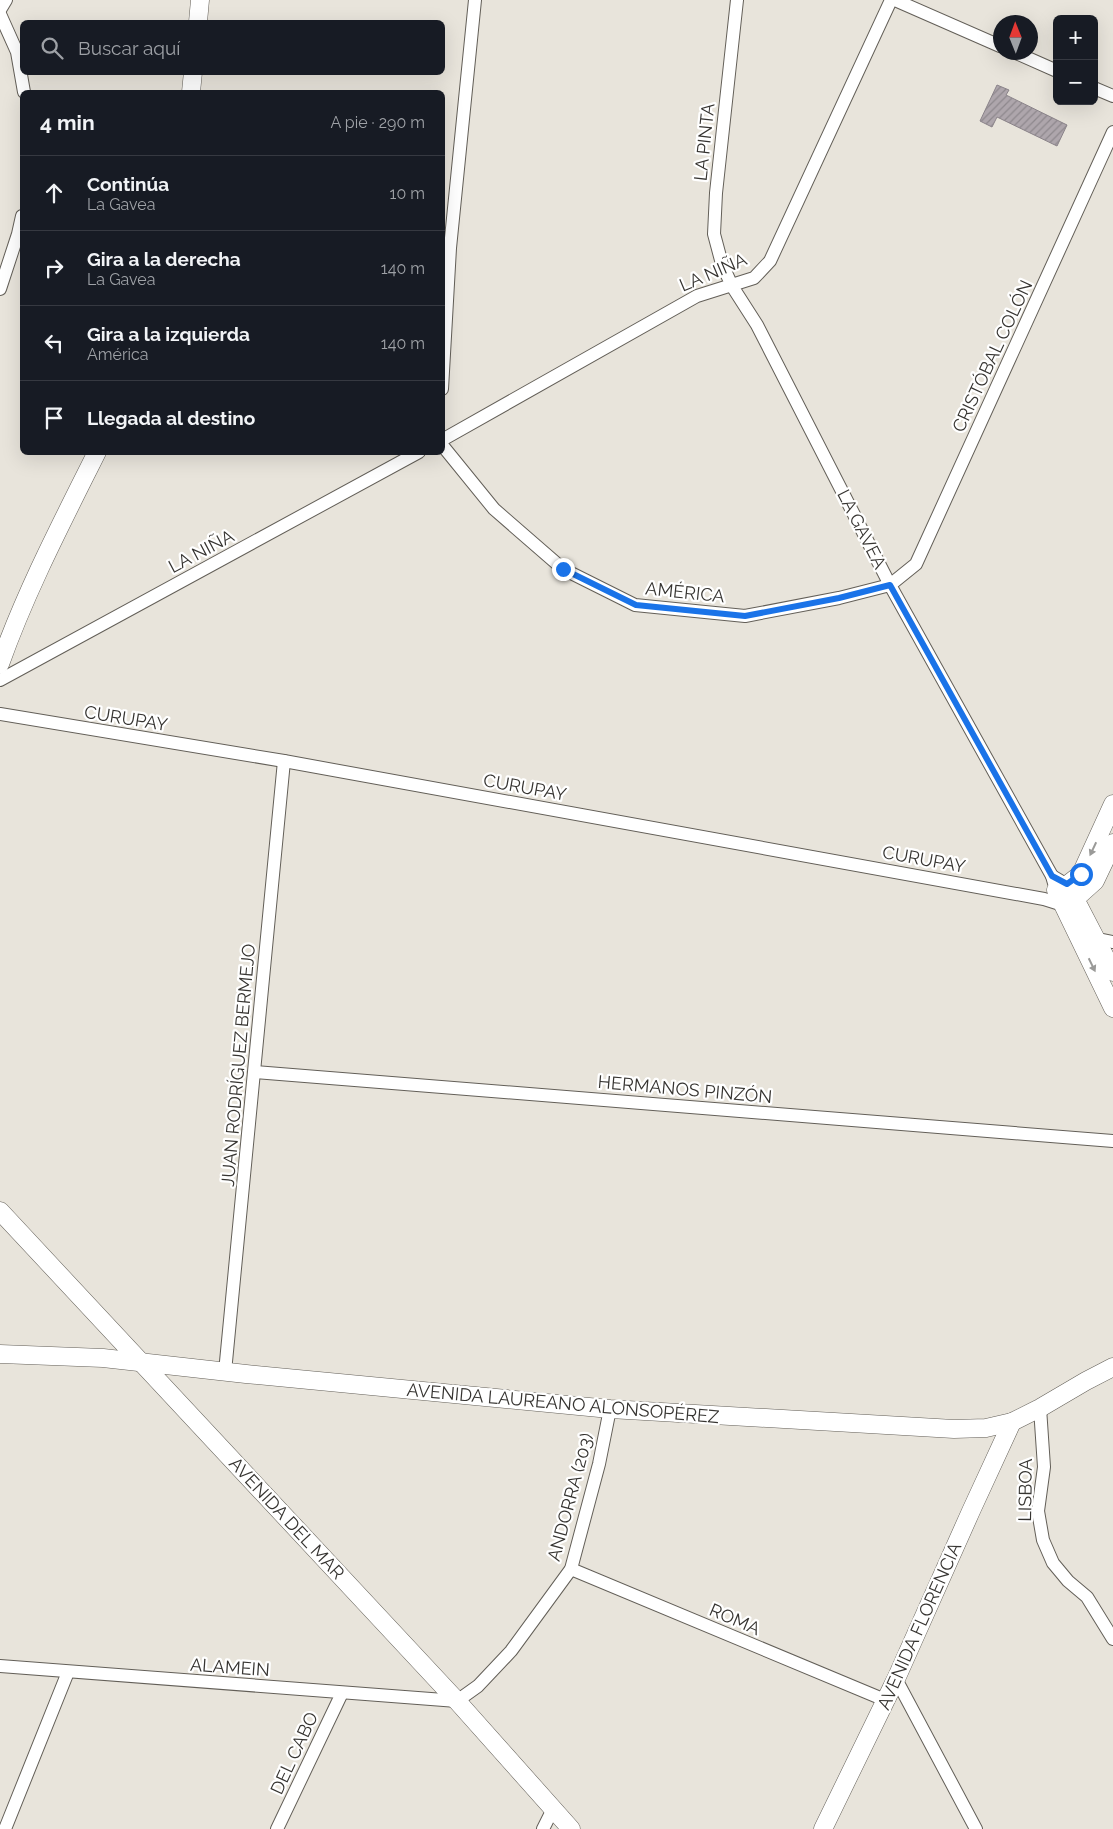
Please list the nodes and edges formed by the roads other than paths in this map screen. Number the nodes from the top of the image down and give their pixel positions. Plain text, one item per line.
1 (6, 0) edge
2 (200, 0) edge
3 (475, 0) edge
4 (737, 0) edge
5 (891, 0) edge
6 (895, 0) edge
7 (0, 12) edge
8 (198, 20) edge
9 (993, 43) edge
10 (1032, 60) edge
11 (20, 69) edge
12 (1053, 69) edge
13 (21, 75) edge
14 (193, 75) edge
15 (24, 90) edge
16 (191, 90) edge
17 (1098, 90) edge
18 (1113, 96) edge
19 (1113, 132) edge
20 (20, 225) edge
21 (732, 286) junction
22 (0, 289) edge
23 (445, 336) edge
24 (445, 438) edge
25 (445, 449) edge
26 (96, 455) edge
27 (413, 455) edge
28 (890, 585) junction
29 (0, 664) edge
30 (0, 680) edge
31 (0, 714) edge
32 (284, 761) junction
33 (1113, 804) edge
34 (1113, 843) edge
35 (1059, 892) junction
36 (1097, 942) edge
37 (1113, 972) edge
38 (1113, 1008) edge
39 (255, 1072) junction
40 (1113, 1141) edge
41 (0, 1211) edge
42 (0, 1354) edge
43 (142, 1362) junction
44 (1113, 1367) edge
45 (225, 1372) junction
46 (1040, 1408) junction
47 (610, 1410) junction
48 (1012, 1422) junction
49 (571, 1569) junction
50 (1113, 1639) edge
51 (0, 1666) edge
52 (68, 1672) junction
53 (896, 1679) junction
54 (342, 1693) junction
55 (885, 1700) junction
56 (457, 1701) junction
57 (553, 1809) junction
58 (5, 1829) edge
59 (277, 1829) edge
60 (543, 1829) edge
61 (571, 1829) edge
62 (823, 1829) edge
63 (976, 1829) edge

1 - 7 street
2 - 8 street
3 - 23 street
4 - 21 street, LA PINTA
5 - 21 street, LA NIÑA
6 - 9 street
7 - 11 street
10 - 12 street
13 - 15 street
14 - 16 street
17 - 18 street
19 - 28 street, CRISTÓBAL COLÓN
20 - 22 street
21 - 24 street, LA NIÑA
21 - 28 street, LA GAVEA
25 - 28 street, AMÉRICA
26 - 29 street
27 - 30 street, LA NIÑA
28 - 35 street, LA GAVEA
31 - 32 street, CURUPAY
32 - 35 street, CURUPAY
32 - 39 street, JUAN RODRÍGUEZ BERMEJO
33 -> 35 street
34 - 35 street
35 - 36 street, LA GAVEA
36 - 37 street, LA GAVEA
36 -> 38 street, LA GAVEA
39 - 40 street, HERMANOS PINZÓN
39 - 45 street, JUAN RODRÍGUEZ BERMEJO
41 - 43 street, AVENIDA DEL MAR
42 - 43 street, AVENIDA LAUREANO ALONSOPÉREZ
43 - 45 street, AVENIDA LAUREANO ALONSOPÉREZ
43 - 56 street, AVENIDA DEL MAR
44 - 46 street, AVENIDA LAUREANO ALONSOPÉREZ
45 - 47 street, AVENIDA LAUREANO ALONSOPÉREZ
46 - 48 street, AVENIDA LAUREANO ALONSOPÉREZ
46 - 50 street, LISBOA
47 - 48 street, AVENIDA LAUREANO ALONSOPÉREZ
47 - 49 street, ANDORRA (203)
48 - 53 street, AVENIDA FLORENCIA
49 - 55 street, ROMA
49 - 56 street, ANDORRA (203)
51 - 52 street, ALAMEIN
52 - 54 street, ALAMEIN
52 - 58 street
53 - 55 street, AVENIDA FLORENCIA
53 - 63 street
54 - 56 street, ALAMEIN
54 - 59 street, DEL CABO
55 - 62 street, AVENIDA FLORENCIA
56 - 57 street, AVENIDA DEL MAR
57 - 60 street
57 - 61 street, AVENIDA DEL MAR

